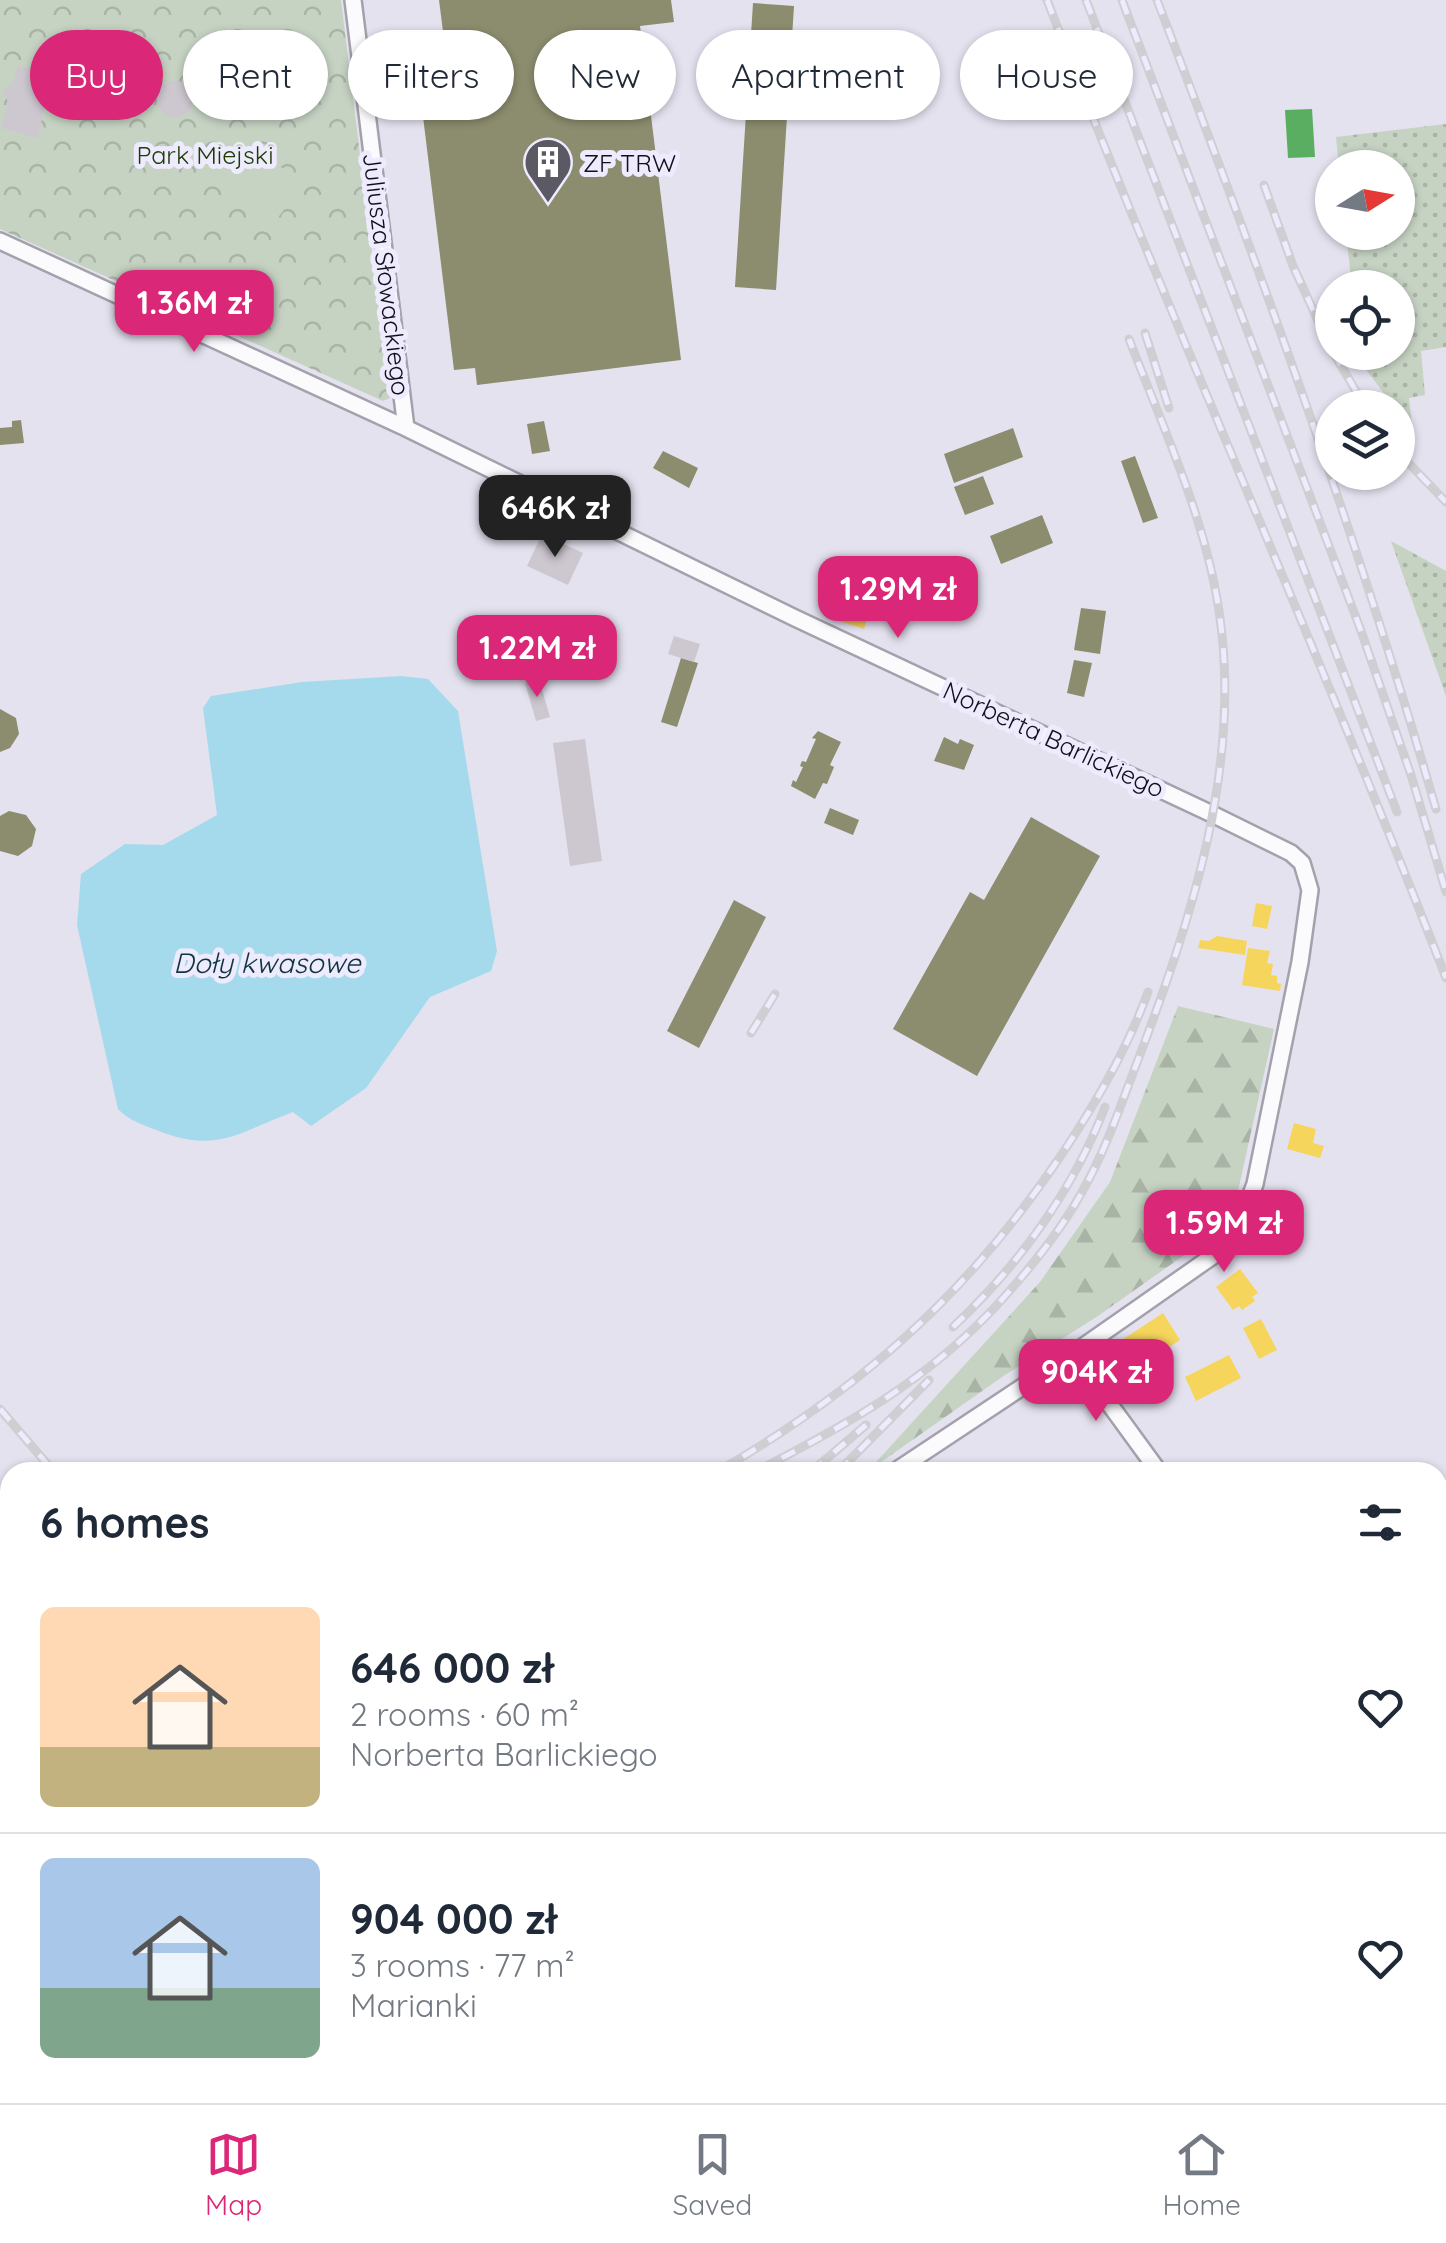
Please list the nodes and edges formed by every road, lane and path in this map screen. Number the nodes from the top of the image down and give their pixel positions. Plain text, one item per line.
1 (353, 0) edge
2 (0, 242) edge
3 (406, 428) junction
4 (1084, 1346) junction
5 (909, 1462) edge
6 (1152, 1462) edge

1 - 3 street, Juliusza Słowackiego
2 - 3 street, Norberta Barlickiego
3 - 4 street, Norberta Barlickiego
4 - 5 street
4 - 6 street

